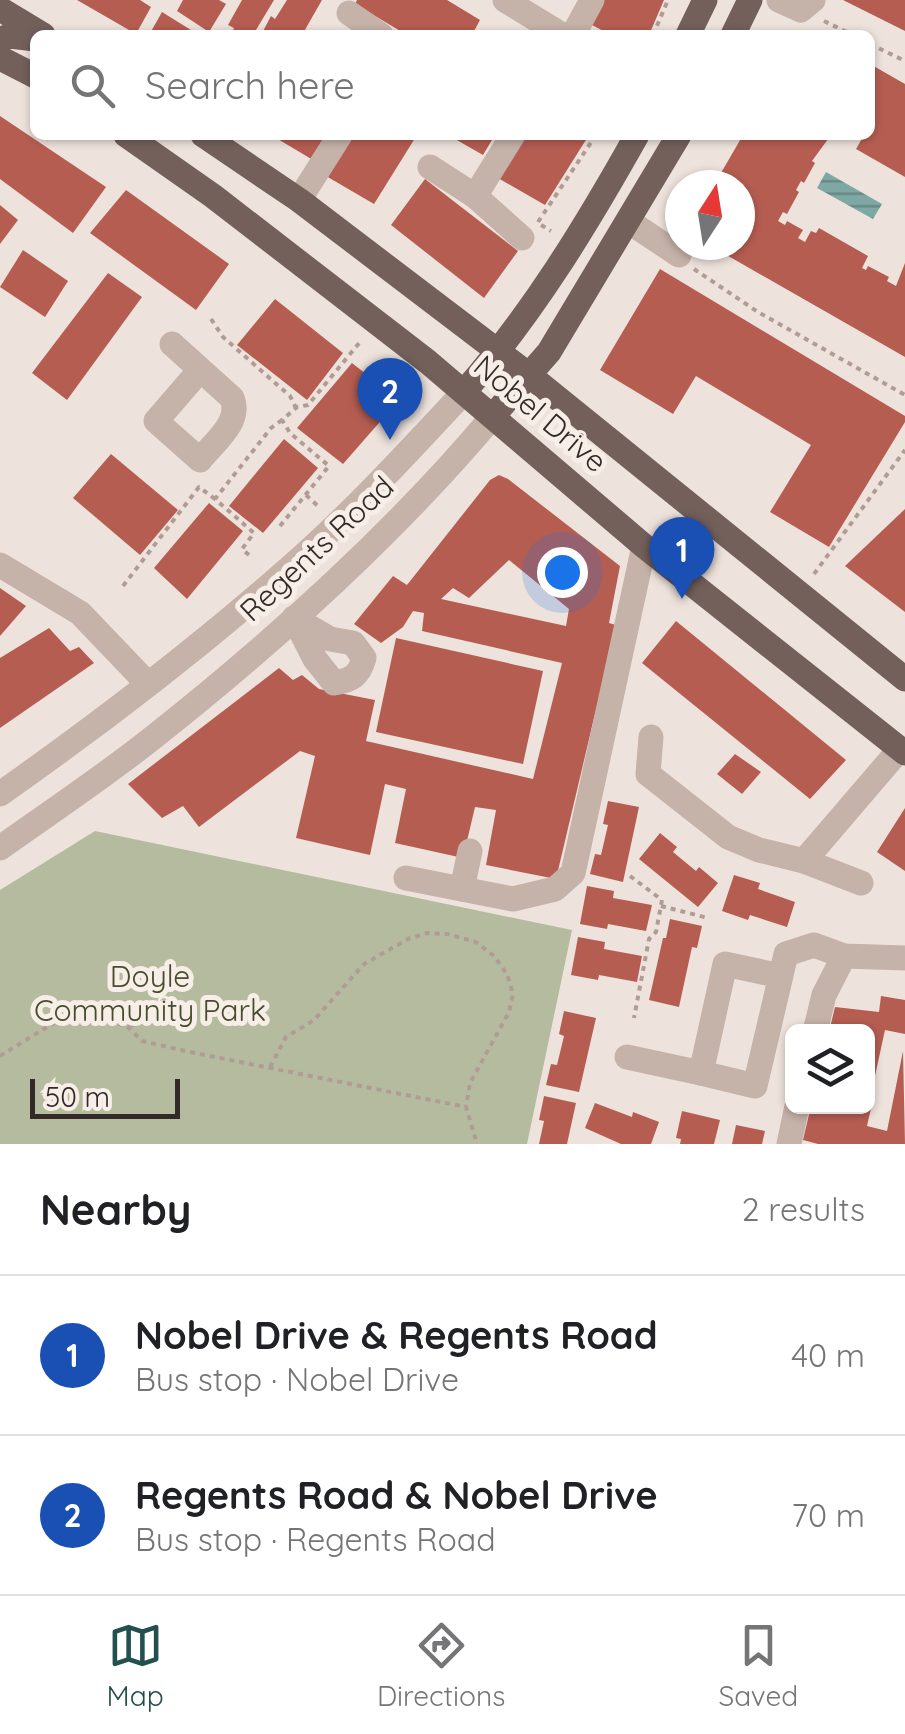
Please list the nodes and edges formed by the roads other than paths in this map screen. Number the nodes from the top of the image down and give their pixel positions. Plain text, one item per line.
1 (505, 0) edge
2 (592, 0) edge
3 (705, 0) edge
4 (750, 0) edge
5 (0, 9) edge
6 (350, 13) dead end
7 (36, 30) edge
8 (374, 30) edge
9 (554, 30) edge
10 (577, 30) edge
11 (690, 30) edge
12 (735, 30) edge
13 (30, 38) edge
14 (0, 40) edge
15 (0, 58) edge
16 (30, 73) edge
17 (133, 140) edge
18 (211, 140) edge
19 (337, 140) edge
20 (510, 140) edge
21 (634, 140) edge
22 (677, 140) edge
23 (430, 167) dead end
24 (475, 196) junction
25 (299, 200) junction
26 (628, 221) junction
27 (530, 231) road end
28 (665, 248) edge
29 (172, 344) dead end
30 (499, 352) junction
31 (200, 370) dead end
32 (528, 375) junction
33 (464, 392) junction
34 (493, 416) junction
35 (644, 546) junction
36 (0, 565) edge
37 (905, 678) edge
38 (147, 683) junction
39 (651, 736) dead end
40 (902, 751) edge
41 (4, 785) edge
42 (0, 848) edge
43 (470, 851) dead end
44 (804, 860) junction
45 (406, 878) dead end
46 (861, 884) dead end
47 (462, 889) junction
48 (844, 956) junction
49 (905, 958) edge
50 (781, 976) junction
51 (817, 1024) edge
52 (626, 1057) dead end
53 (701, 1073) junction
54 (796, 1114) edge
55 (789, 1144) edge

1 - 9 street
2 - 10 street
3 - 11 main road
4 - 12 main road
5 - 7 main road
6 - 8 street
13 - 14 main road
15 - 16 main road
17 - 33 main road, Nobel Drive
18 - 25 main road, Nobel Drive
19 - 25 street
20 - 24 street
21 - 30 main road, Regents Road
22 - 26 main road, Regents Road
23 - 24 street
24 - 27 street
25 - 30 main road, Nobel Drive
26 - 28 street
26 - 32 main road, Regents Road
29 - 31 street
30 - 32 main road, Nobel Drive
30 - 33 main road, Regents Road
32 - 34 main road, Regents Road
32 - 37 main road, Nobel Drive
33 - 34 main road, Nobel Drive
33 - 38 street, Regents Road
34 - 35 main road, Nobel Drive
34 - 42 street, Regents Road
35 - 40 main road, Nobel Drive
35 - 47 street
36 - 38 street
38 - 41 street, Regents Road
39 - 44 street
40 - 44 street
43 - 47 street
44 - 46 street
45 - 47 street
48 - 49 street
48 - 50 street
48 - 51 street
50 - 53 street
50 - 53 street
52 - 53 street
54 - 55 street

